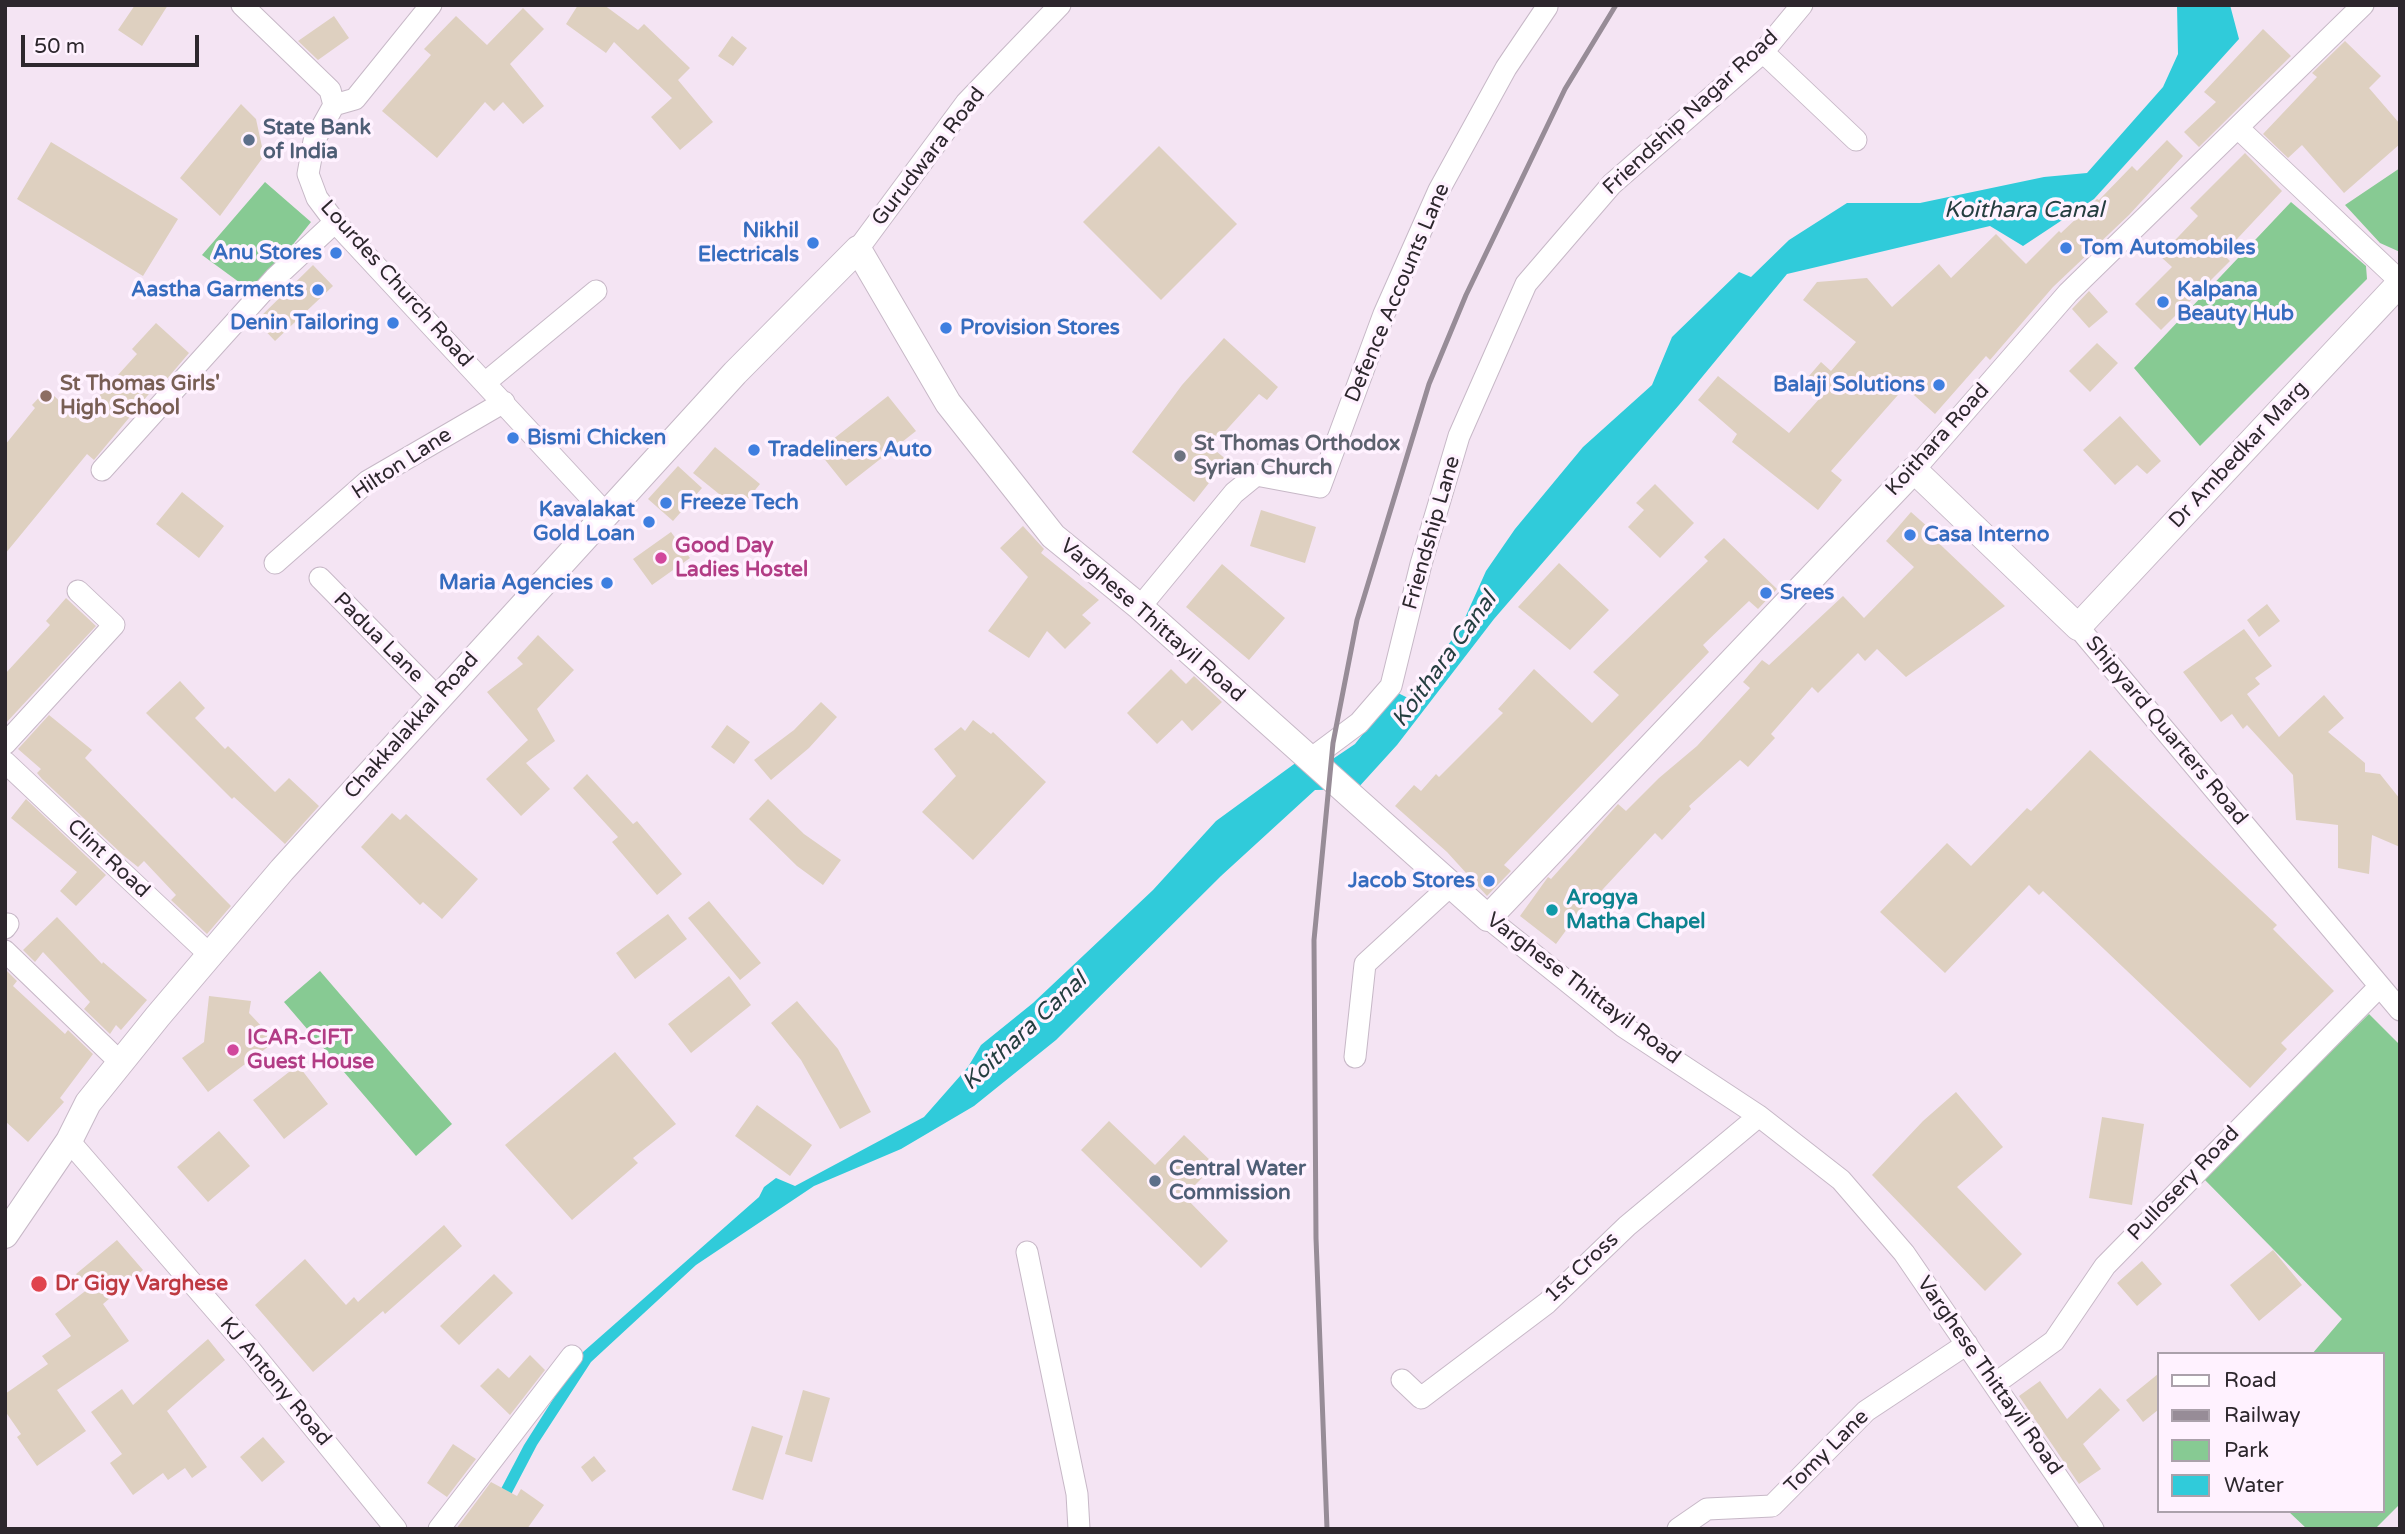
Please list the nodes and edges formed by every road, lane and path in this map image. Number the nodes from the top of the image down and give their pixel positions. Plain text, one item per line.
1 (242, 5) edge
2 (430, 5) edge
3 (1060, 5) edge
4 (1802, 5) edge
5 (2363, 5) edge
6 (1547, 7) dead end
7 (1763, 52) junction
8 (334, 104) junction
9 (2238, 128) junction
10 (1856, 139) dead end
11 (335, 222) junction
12 (858, 249) junction
13 (2400, 282) edge
14 (1526, 284) joint
15 (596, 291) dead end
16 (486, 382) junction
17 (504, 402) junction
18 (102, 470) dead end
19 (1914, 470) junction
20 (607, 515) junction
21 (275, 563) dead end
22 (320, 578) dead end
23 (79, 592) dead end
24 (1140, 607) junction
25 (2078, 627) junction
26 (437, 697) junction
27 (5, 744) edge
28 (1311, 758) junction
29 (5, 762) edge
30 (1451, 885) junction
31 (1488, 918) junction
32 (5, 951) edge
33 (210, 955) junction
34 (2379, 987) junction
35 (2400, 1010) edge
36 (1355, 1057) dead end
37 (121, 1063) junction
38 (1759, 1116) junction
39 (69, 1141) junction
40 (6, 1233) edge
41 (1027, 1252) dead end
42 (1967, 1344) junction
43 (572, 1356) dead end
44 (1402, 1380) dead end
45 (1996, 1384) junction
46 (396, 1529) edge
47 (439, 1529) edge
48 (1079, 1529) edge
49 (1678, 1529) edge
50 (2093, 1529) edge

1 - 8 street
2 - 8 street
3 - 12 street, Gurudwara Road
4 - 7 street, Friendship Nagar Road
5 - 9 street, Koithara Road
6 - 24 street, Defence Accounts Lane
7 - 10 street
7 - 14 street, Friendship Nagar Road
8 - 11 street, Lourdes Church Road
9 - 13 street
9 - 19 street, Koithara Road
11 - 16 street, Lourdes Church Road
11 - 18 street
12 - 20 street, Chakkalakkal Road
12 - 24 street, Varghese Thittayil Road
13 - 25 street, Dr Ambedkar Marg
14 - 28 street, Friendship Lane
15 - 16 street
16 - 17 street, Lourdes Church Road
17 - 20 street, Lourdes Church Road
17 - 21 street, Hilton Lane
19 - 25 street, Shipyard Quarters Road
19 - 31 street, Koithara Road
20 - 26 street, Chakkalakkal Road
22 - 26 street, Padua Lane
23 - 27 street
24 - 28 street, Varghese Thittayil Road
25 - 34 street, Shipyard Quarters Road
26 - 33 street, Chakkalakkal Road
28 - 30 street, Varghese Thittayil Road
29 - 33 street, Clint Road
30 - 31 street, Varghese Thittayil Road
30 - 36 street
31 - 38 street, Varghese Thittayil Road
32 - 37 street
33 - 37 street, Chakkalakkal Road
34 - 35 street, Shipyard Quarters Road
34 - 45 street, Pullosery Road
37 - 39 street, Chakkalakkal Road
38 - 42 street, Varghese Thittayil Road
38 - 44 street, 1st Cross
39 - 40 street, Chakkalakkal Road
39 - 46 street, KJ Antony Road
41 - 48 street
42 - 45 street, Varghese Thittayil Road
42 - 49 street, Tomy Lane
43 - 47 street
45 - 50 street, Varghese Thittayil Road

